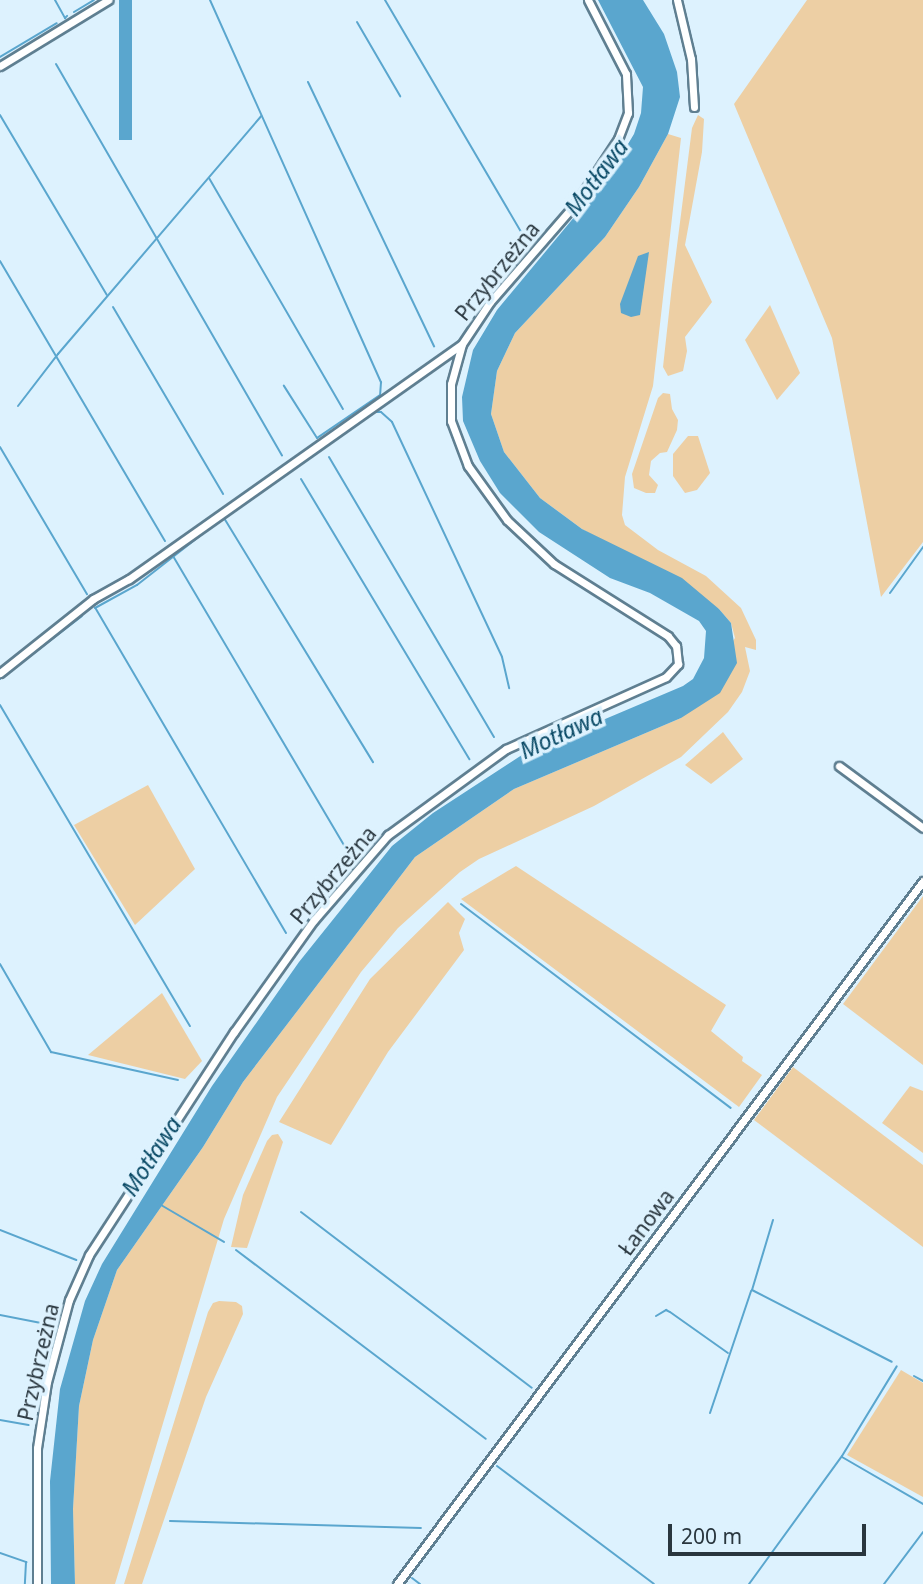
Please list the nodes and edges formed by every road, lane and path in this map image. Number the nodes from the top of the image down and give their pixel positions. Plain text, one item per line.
1 (108, 0) edge
2 (588, 0) edge
3 (677, 0) edge
4 (0, 66) edge
5 (694, 107) dead end
6 (462, 344) junction
7 (0, 673) edge
8 (839, 766) dead end
9 (923, 828) edge
10 (923, 881) edge
11 (37, 1584) edge
12 (397, 1584) edge

1 - 4 street
2 - 6 street, Przybrzeżna
3 - 5 street
6 - 7 street, Przybrzeżna
6 - 11 street, Przybrzeżna
8 - 9 street
10 - 12 street, Łanowa

